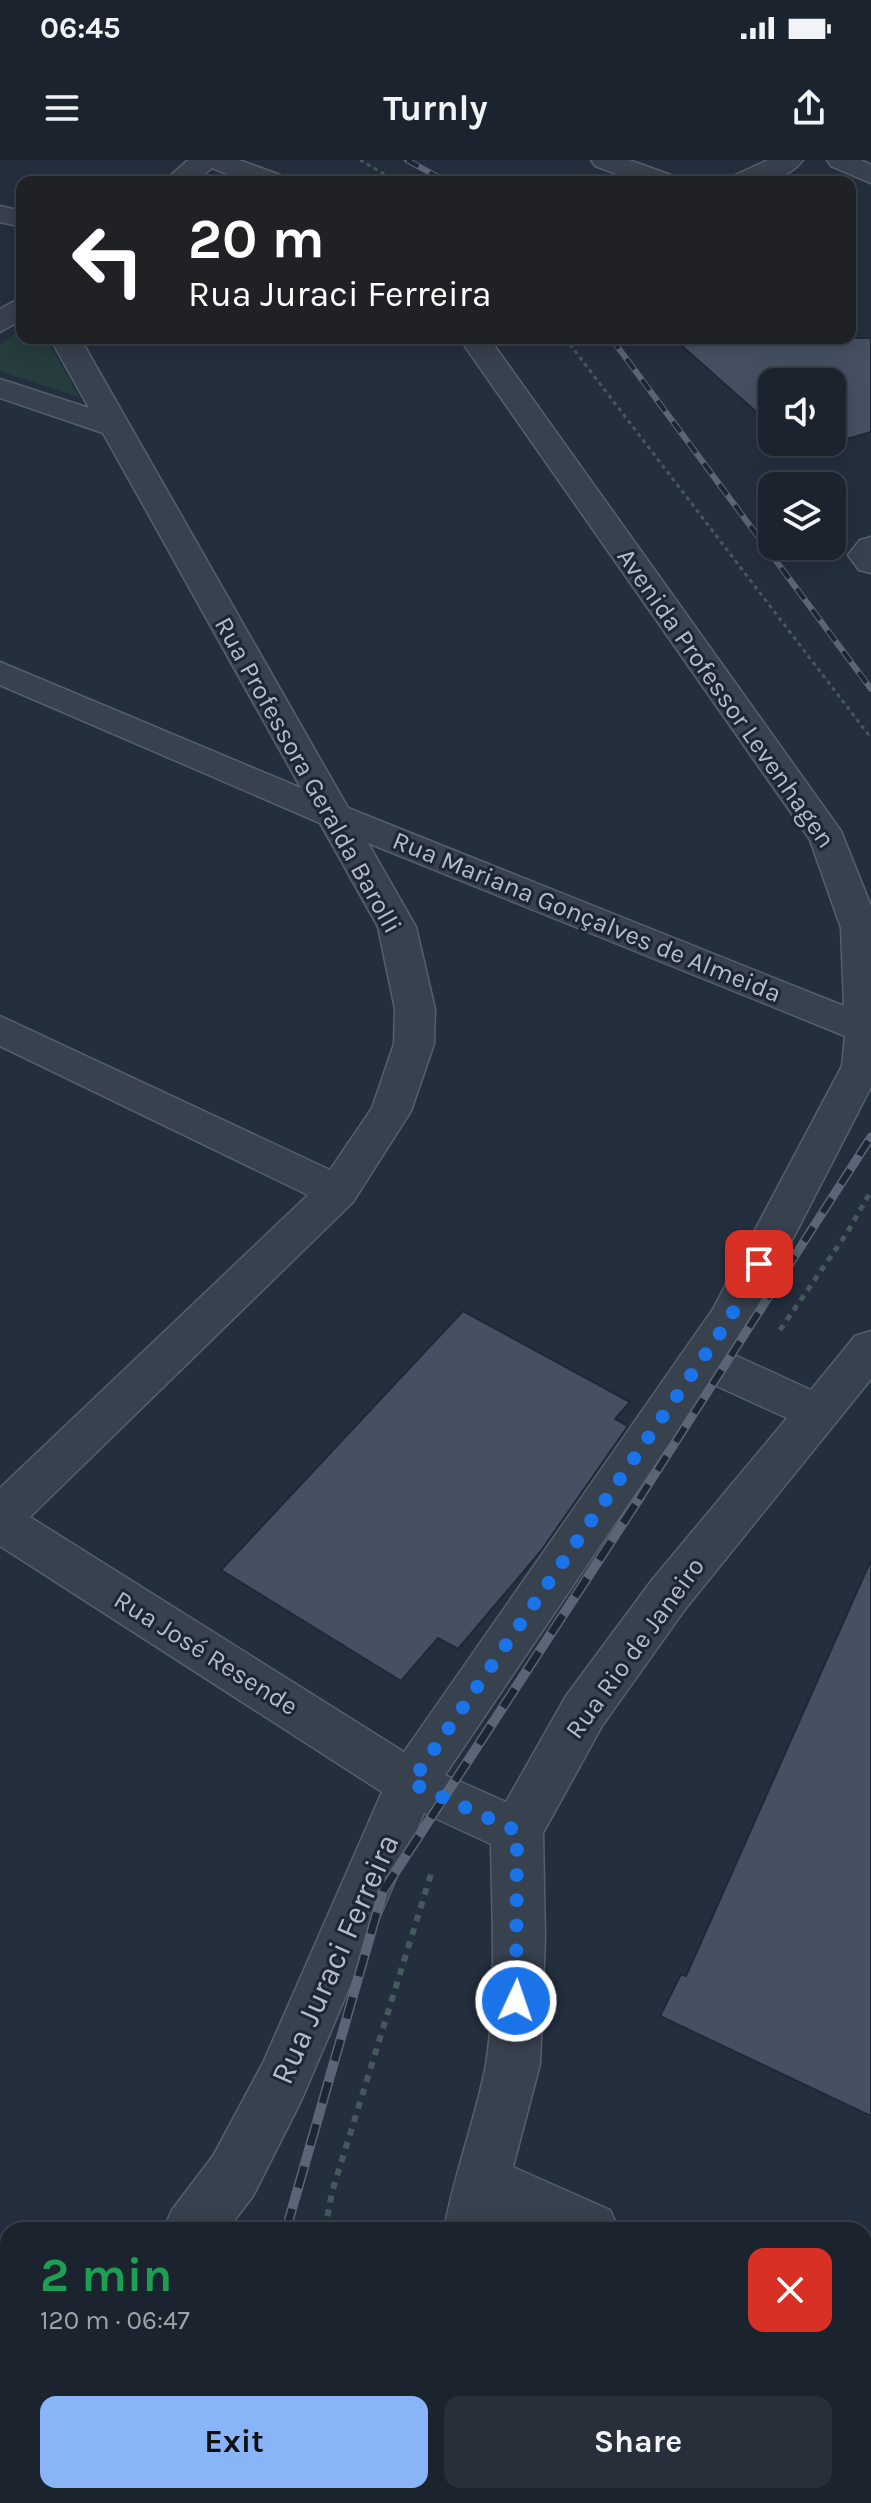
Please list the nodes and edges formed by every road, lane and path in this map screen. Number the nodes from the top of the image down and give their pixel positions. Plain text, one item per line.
1 (205, 160) edge
2 (215, 160) edge
3 (360, 160) edge
4 (604, 160) edge
5 (790, 160) edge
6 (840, 160) edge
7 (871, 175) edge
8 (185, 176) edge
9 (257, 176) edge
10 (388, 176) edge
11 (648, 176) edge
12 (756, 176) edge
13 (16, 311) edge
14 (0, 323) edge
15 (68, 344) edge
16 (478, 344) edge
17 (570, 344) edge
18 (0, 388) edge
19 (116, 427) junction
20 (0, 672) edge
21 (871, 738) edge
22 (330, 814) junction
23 (865, 1029) junction
24 (0, 1030) edge
25 (338, 1191) junction
26 (871, 1348) edge
27 (702, 1360) junction
28 (819, 1413) junction
29 (0, 1520) edge
30 (411, 1783) junction
31 (517, 1831) junction
32 (477, 2206) edge
33 (198, 2222) edge
34 (552, 2222) edge

1 - 8 street
2 - 9 street
3 - 10 path
4 - 11 street
5 - 12 street
6 - 7 street
13 - 14 street
15 - 19 street, Rua Professora Geralda Barolli
16 - 23 street, Avenida Professor Levenhagen
17 - 21 path
18 - 19 street
19 - 22 street, Rua Professora Geralda Barolli
20 - 22 street, Rua Mariana Gonçalves de Almeida
22 - 23 street, Rua Mariana Gonçalves de Almeida
22 - 25 street, Rua Professora Geralda Barolli
23 - 27 street, Avenida Professor Levenhagen
24 - 25 street
25 - 29 street, Rua Professora Geralda Barolli
26 - 28 street, Rua Rio de Janeiro
27 - 28 street
27 - 30 street, Avenida Professor Levenhagen
28 - 31 street, Rua Rio de Janeiro
29 - 30 street, Rua José Resende
30 - 31 street
30 - 33 street, Rua Juraci Ferreira
31 - 32 street
32 - 34 street

